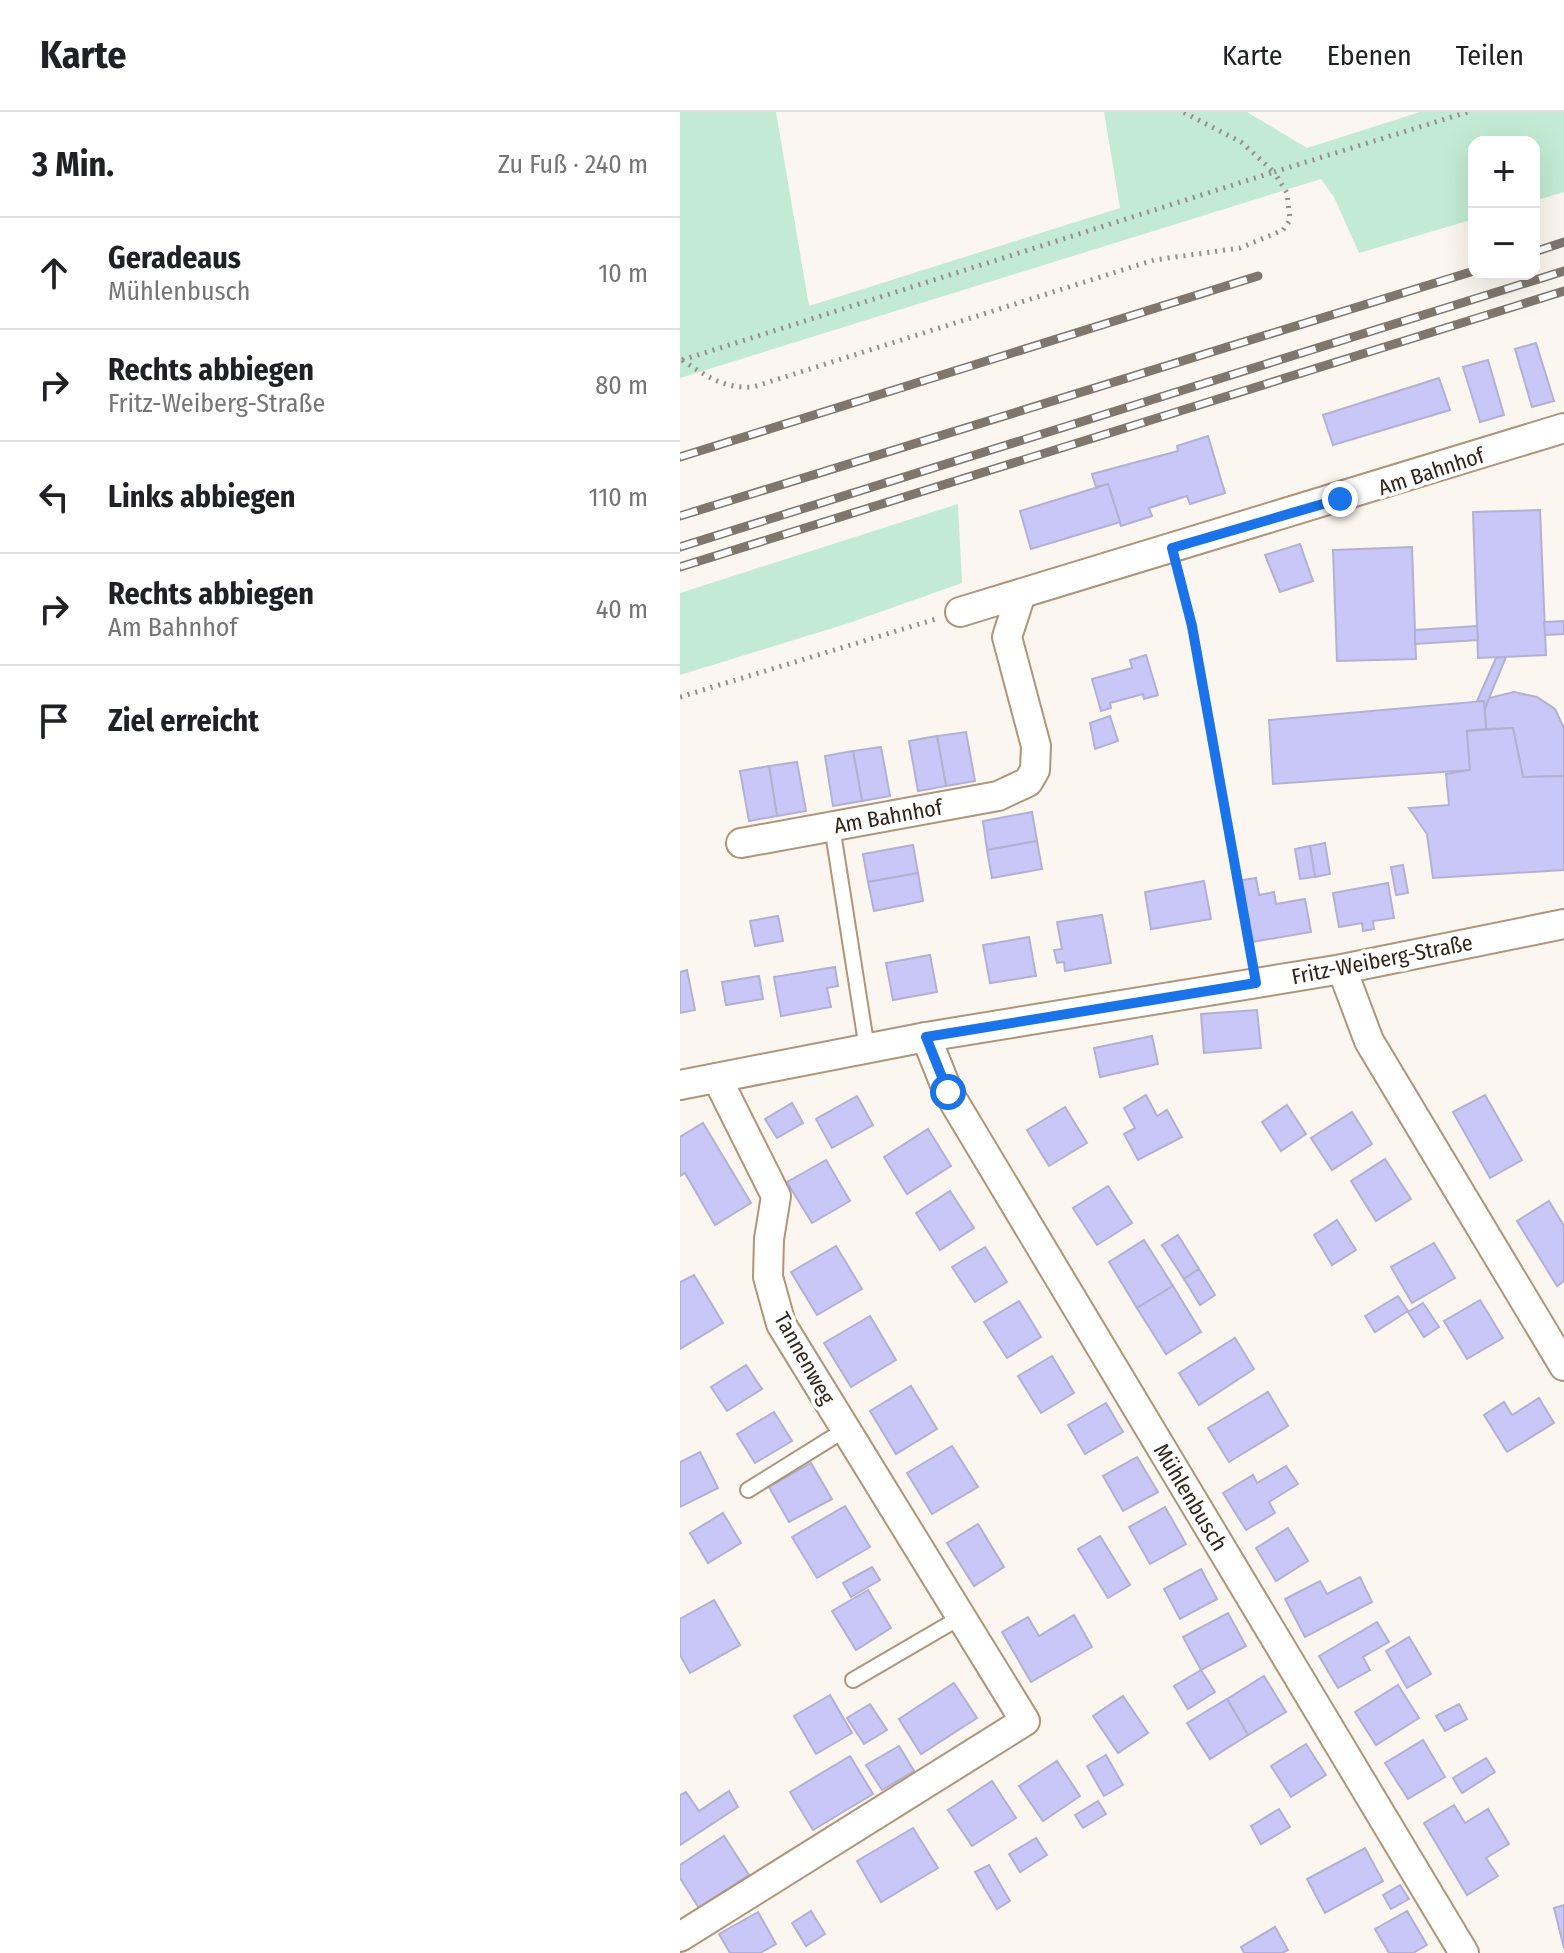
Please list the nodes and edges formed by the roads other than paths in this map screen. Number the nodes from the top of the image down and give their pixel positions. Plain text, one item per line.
1 (1564, 428) edge
2 (1021, 594) junction
3 (960, 612) road end
4 (832, 826) junction
5 (741, 843) dead end
6 (1564, 924) edge
7 (1342, 969) junction
8 (926, 1037) junction
9 (867, 1049) junction
10 (717, 1078) junction
11 (680, 1085) edge
12 (1564, 1366) edge
13 (846, 1429) junction
14 (748, 1490) dead end
15 (961, 1617) junction
16 (853, 1680) dead end
17 (680, 1937) edge
18 (680, 1946) edge
19 (682, 1953) edge
20 (1464, 1953) edge

1 - 2 street, Am Bahnhof
2 - 3 street, Am Bahnhof
2 - 4 street, Am Bahnhof
4 - 5 street, Am Bahnhof
4 - 9 lane
6 - 7 street, Fritz-Weiberg-Straße
7 - 8 street, Fritz-Weiberg-Straße
7 - 12 street
8 - 9 street, Fritz-Weiberg-Straße
8 - 20 street, Mühlenbusch
9 - 10 street, Fritz-Weiberg-Straße
10 - 11 street, Fritz-Weiberg-Straße
10 - 13 street, Tannenweg
13 - 14 lane
13 - 15 street, Tannenweg
15 - 16 lane
15 - 17 street, Tannenweg
18 - 19 street

